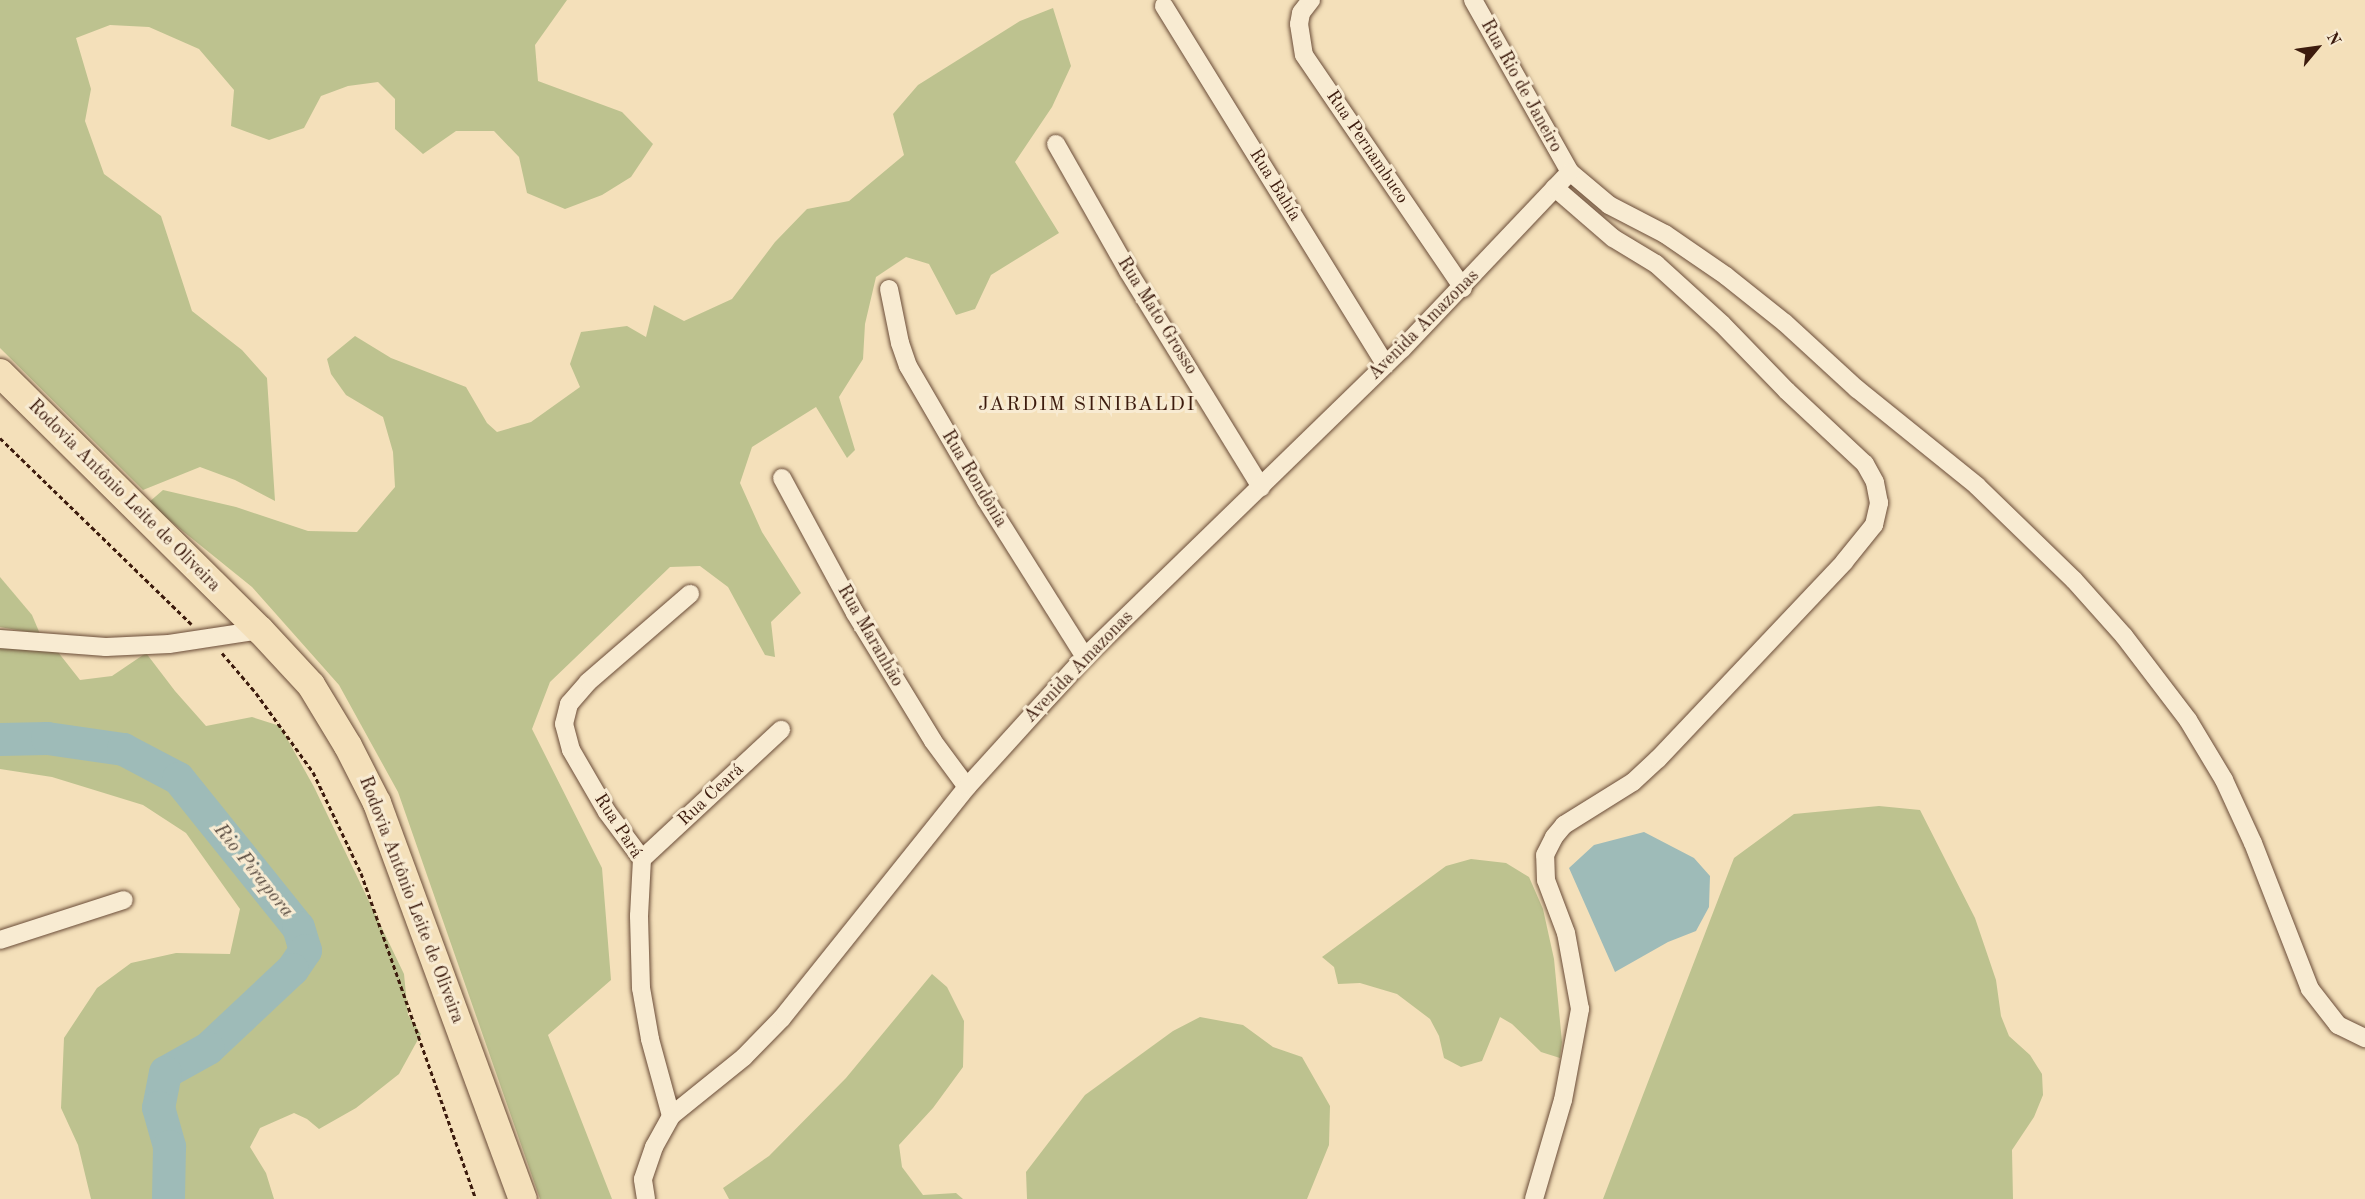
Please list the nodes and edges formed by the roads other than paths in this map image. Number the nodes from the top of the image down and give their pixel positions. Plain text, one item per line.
1 (1311, 0) edge
2 (1473, 0) edge
3 (1164, 6) dead end
4 (1056, 144) dead end
5 (1570, 172) junction
6 (1555, 188) junction
7 (1463, 288) junction
8 (889, 289) dead end
9 (1385, 364) junction
10 (0, 373) edge
11 (782, 478) dead end
12 (1261, 487) junction
13 (690, 594) dead end
14 (260, 630) junction
15 (0, 639) edge
16 (1085, 657) junction
17 (781, 730) dead end
18 (967, 787) junction
19 (642, 859) junction
20 (124, 900) dead end
21 (0, 940) edge
22 (2365, 1038) edge
23 (671, 1116) junction
24 (523, 1199) edge
25 (646, 1199) edge
26 (1534, 1199) edge

1 - 7 street, Rua Pernambuco
2 - 5 street, Rua Rio de Janeiro
3 - 9 street, Rua Bahía
4 - 12 street, Rua Mato Grosso
5 - 6 street, Avenida Amazonas
5 - 22 street
6 - 7 street, Avenida Amazonas
6 - 26 street
7 - 9 street, Avenida Amazonas
8 - 16 street, Rua Rondônia
9 - 12 street, Avenida Amazonas
10 - 14 main road, Rodovia Antônio Leite de Oliveira
11 - 18 street, Rua Maranhão
12 - 16 street, Avenida Amazonas
13 - 19 street, Rua Pará
14 - 15 street
14 - 24 main road, Rodovia Antônio Leite de Oliveira
16 - 18 street, Avenida Amazonas
17 - 19 street, Rua Ceará
18 - 23 street, Avenida Amazonas
19 - 23 street, Rua Pará
20 - 21 street
23 - 25 street, Avenida Amazonas

